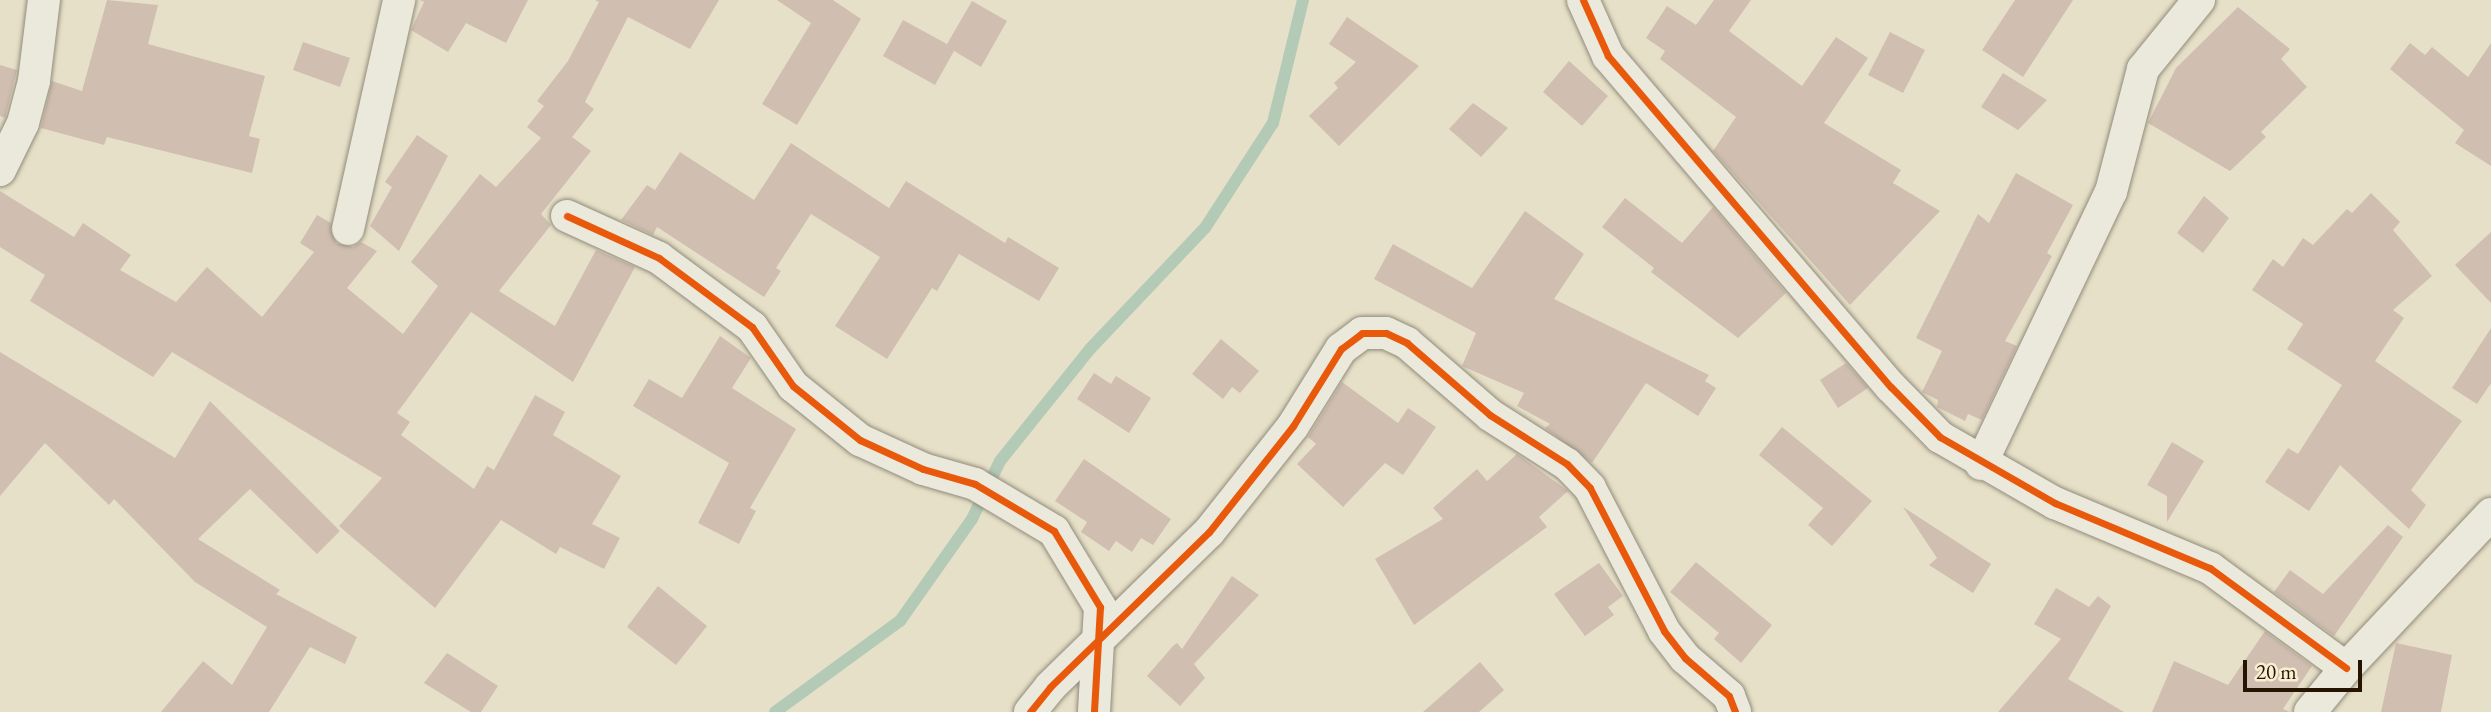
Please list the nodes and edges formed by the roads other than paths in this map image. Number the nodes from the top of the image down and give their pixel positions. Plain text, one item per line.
1 (44, 0) edge
2 (398, 0) edge
3 (1583, 0) edge
4 (2199, 0) edge
5 (0, 170) edge
6 (567, 216) dead end
7 (348, 229) dead end
8 (1981, 464) junction
9 (2491, 514) edge
10 (1098, 642) junction
11 (2346, 668) junction
12 (1030, 712) edge
13 (1094, 712) edge
14 (1735, 712) edge
15 (2311, 712) edge

1 - 5 street
2 - 7 street
3 - 8 street
4 - 8 street
6 - 10 street
8 - 11 street
9 - 11 street
10 - 12 street
10 - 13 street
10 - 14 street
11 - 15 street

